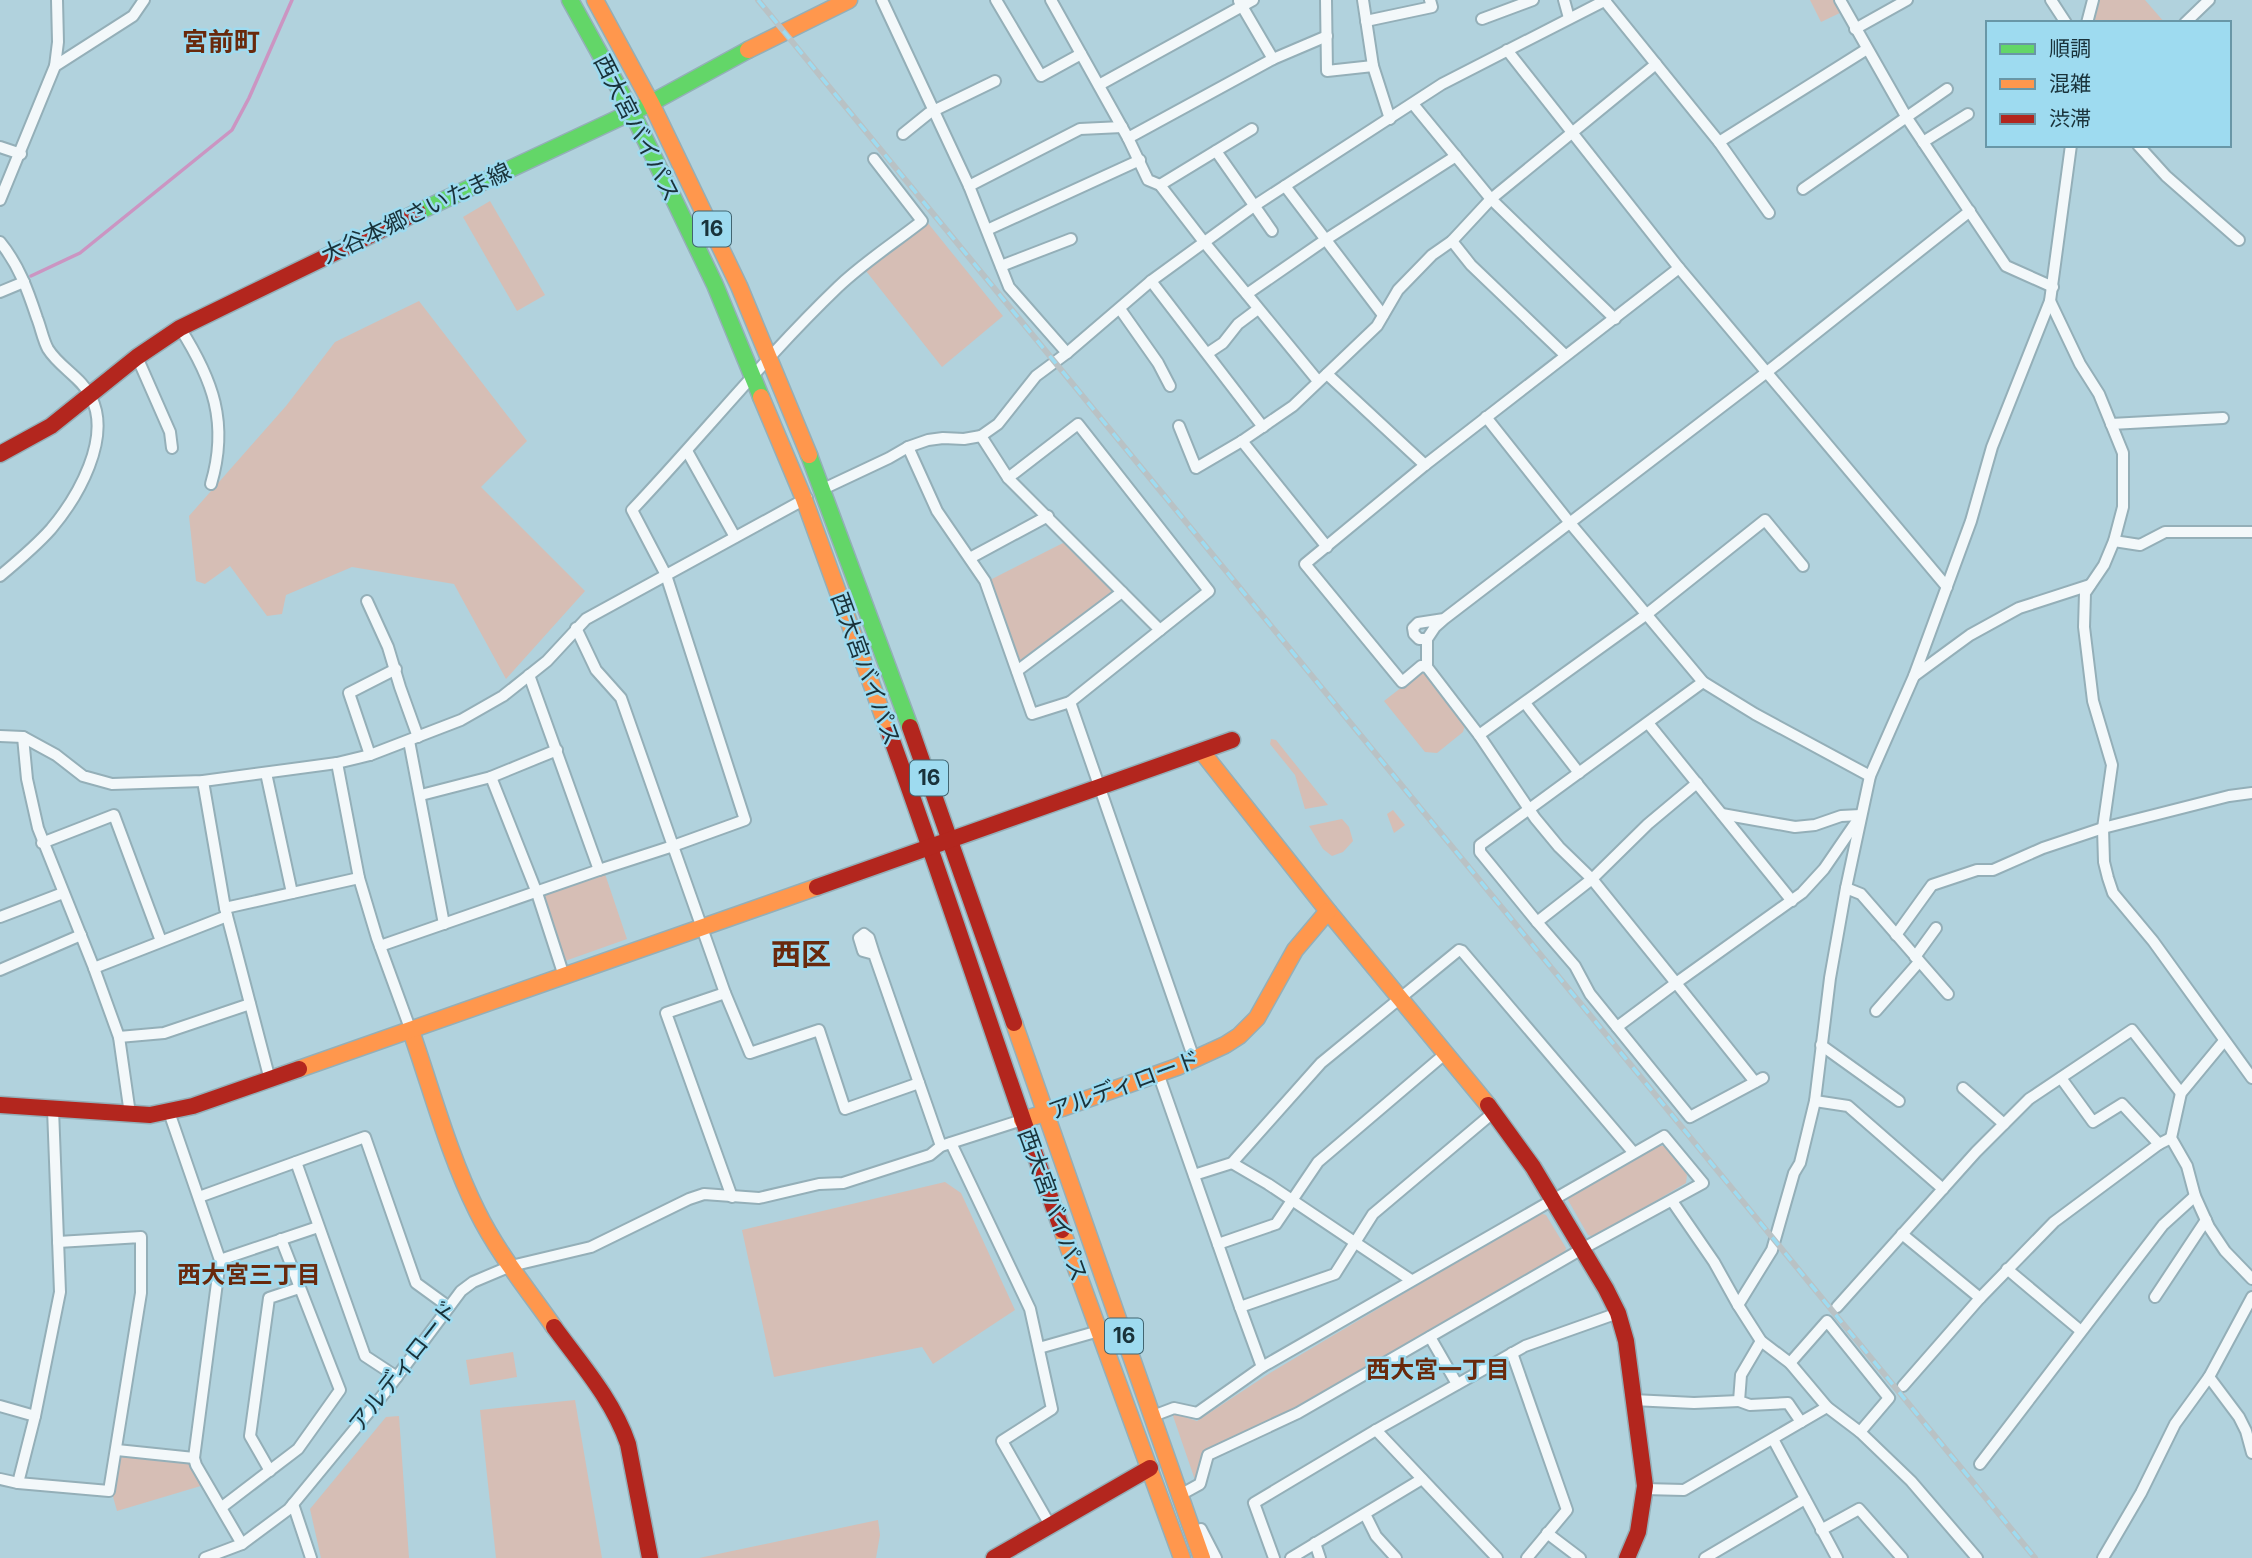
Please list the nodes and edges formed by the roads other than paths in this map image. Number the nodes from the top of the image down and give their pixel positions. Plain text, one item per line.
1 (57, 0) edge
2 (145, 0) edge
3 (570, 0) edge
4 (595, 0) edge
5 (849, 0) edge
6 (882, 0) edge
7 (996, 0) edge
8 (1051, 0) edge
9 (1253, 0) edge
10 (1326, 0) edge
11 (1363, 0) edge
12 (1430, 0) edge
13 (1533, 0) edge
14 (1564, 0) edge
15 (1605, 0) edge
16 (1840, 0) edge
17 (1907, 0) edge
18 (2051, 0) edge
19 (2093, 0) edge
20 (2209, 0) edge
21 (1239, 3) edge
22 (1569, 18) junction
23 (1482, 19) dead end
24 (1366, 21) junction
25 (2065, 21) edge
26 (2088, 21) edge
27 (2187, 21) edge
28 (1855, 29) junction
29 (1327, 36) junction
30 (1867, 49) junction
31 (1507, 50) junction
32 (1081, 54) junction
33 (1273, 59) junction
34 (1656, 64) junction
35 (55, 66) junction
36 (1373, 66) junction
37 (995, 81) dead end
38 (1099, 85) junction
39 (1947, 89) dead end
40 (651, 103) junction
41 (1413, 104) junction
42 (934, 111) junction
43 (632, 112) junction
44 (1968, 114) dead end
45 (1906, 118) junction
46 (1390, 119) junction
47 (1122, 127) junction
48 (1252, 129) dead end
49 (1572, 132) junction
50 (902, 134) dead end
51 (1128, 138) junction
52 (1719, 142) junction
53 (1923, 142) junction
54 (0, 147) edge
55 (2071, 147) edge
56 (2142, 149) edge
57 (1216, 151) junction
58 (21, 154) junction
59 (1456, 156) junction
60 (874, 159) dead end
61 (1140, 160) junction
62 (1160, 185) junction
63 (969, 186) junction
64 (1285, 186) junction
65 (1803, 189) dead end
66 (1491, 199) junction
67 (0, 200) edge
68 (1254, 206) junction
69 (1970, 211) junction
70 (1769, 213) dead end
71 (987, 230) junction
72 (1272, 231) dead end
73 (1071, 239) dead end
74 (1325, 240) junction
75 (2239, 240) dead end
76 (0, 242) edge
77 (1204, 242) junction
78 (1452, 242) junction
79 (1001, 266) junction
80 (1679, 268) junction
81 (1151, 281) junction
82 (24, 282) junction
83 (2053, 287) junction
84 (0, 292) edge
85 (1247, 294) junction
86 (2050, 301) junction
87 (1120, 309) junction
88 (1258, 309) junction
89 (1383, 315) junction
90 (1615, 319) junction
91 (180, 328) junction
92 (1067, 353) junction
93 (1208, 353) junction
94 (1565, 355) junction
95 (770, 356) junction
96 (137, 357) junction
97 (1767, 372) junction
98 (753, 376) junction
99 (1322, 377) junction
100 (1170, 386) dead end
101 (90, 395) junction
102 (1486, 416) junction
103 (2223, 418) dead end
104 (2111, 424) junction
105 (1180, 426) dead end
106 (1263, 427) junction
107 (981, 436) junction
108 (1242, 441) junction
109 (908, 447) junction
110 (172, 448) dead end
111 (687, 451) junction
112 (0, 454) edge
113 (1424, 465) junction
114 (1008, 478) junction
115 (211, 484) dead end
116 (823, 489) junction
117 (804, 499) junction
118 (1048, 516) junction
119 (1570, 523) junction
120 (2252, 532) edge
121 (735, 537) junction
122 (2114, 541) junction
123 (1327, 547) junction
124 (970, 558) junction
125 (1803, 566) dead end
126 (666, 575) junction
127 (0, 576) edge
128 (2091, 585) junction
129 (1947, 587) junction
130 (1122, 592) junction
131 (367, 601) dead end
132 (1647, 614) junction
133 (1444, 619) junction
134 (576, 628) junction
135 (1160, 630) junction
136 (1427, 639) junction
137 (1427, 667) junction
138 (396, 668) junction
139 (1017, 671) junction
140 (530, 675) junction
141 (1914, 676) junction
142 (1703, 682) junction
143 (1070, 702) junction
144 (1525, 703) junction
145 (1648, 723) junction
146 (1479, 735) junction
147 (0, 736) edge
148 (23, 737) junction
149 (414, 739) junction
150 (1232, 740) dead end
151 (558, 750) junction
152 (1202, 752) junction
153 (370, 755) junction
154 (337, 763) junction
155 (267, 773) junction
156 (1579, 773) junction
157 (1870, 776) junction
158 (491, 777) junction
159 (203, 781) junction
160 (1697, 783) junction
161 (1099, 789) junction
162 (2252, 793) edge
163 (421, 795) junction
164 (1528, 809) junction
165 (1722, 814) junction
166 (1861, 815) junction
167 (2103, 828) junction
168 (951, 840) junction
169 (42, 843) junction
170 (673, 845) junction
171 (930, 848) junction
172 (600, 870) junction
173 (359, 878) junction
174 (1592, 879) junction
175 (1846, 888) junction
176 (63, 892) junction
177 (292, 893) junction
178 (537, 893) junction
179 (1792, 901) junction
180 (1328, 911) junction
181 (226, 912) junction
182 (0, 917) edge
183 (1537, 922) junction
184 (444, 924) junction
185 (702, 928) junction
186 (1936, 928) dead end
187 (81, 935) junction
188 (1896, 936) junction
189 (162, 941) junction
190 (380, 947) junction
191 (874, 954) dead end
192 (1917, 960) junction
193 (94, 968) junction
194 (0, 970) edge
195 (564, 976) junction
196 (1676, 983) junction
197 (726, 993) junction
198 (1948, 995) dead end
199 (1400, 998) junction
200 (250, 1004) junction
201 (1876, 1011) dead end
202 (1617, 1027) junction
203 (411, 1031) junction
204 (119, 1037) junction
205 (2224, 1041) junction
206 (1821, 1045) junction
207 (1446, 1053) junction
208 (1194, 1059) junction
209 (1158, 1073) junction
210 (2061, 1078) junction
211 (2252, 1078) edge
212 (270, 1080) junction
213 (919, 1083) junction
214 (1962, 1088) dead end
215 (2181, 1093) junction
216 (1815, 1101) junction
217 (1899, 1101) dead end
218 (0, 1105) edge
219 (53, 1110) junction
220 (169, 1112) junction
221 (1494, 1112) junction
222 (130, 1114) junction
223 (1045, 1114) junction
224 (1022, 1120) junction
225 (2004, 1124) junction
226 (2171, 1138) junction
227 (2159, 1144) junction
228 (946, 1145) junction
229 (1633, 1152) junction
230 (296, 1162) junction
231 (1232, 1163) junction
232 (1194, 1175) junction
233 (1943, 1189) junction
234 (2195, 1196) junction
235 (199, 1197) junction
236 (732, 1197) junction
237 (1291, 1199) junction
238 (1552, 1199) junction
239 (1672, 1201) junction
240 (2206, 1220) junction
241 (318, 1227) junction
242 (1902, 1234) junction
243 (281, 1240) junction
244 (58, 1242) junction
245 (1354, 1242) junction
246 (1218, 1244) junction
247 (1582, 1249) junction
248 (220, 1260) junction
249 (511, 1266) junction
250 (2007, 1269) junction
251 (2252, 1279) edge
252 (1412, 1280) junction
253 (299, 1288) junction
254 (2155, 1297) dead end
255 (2252, 1297) edge
256 (1980, 1298) junction
257 (1738, 1305) junction
258 (449, 1307) junction
259 (1240, 1307) junction
260 (1837, 1307) dead end
261 (1618, 1313) junction
262 (1099, 1331) junction
263 (2081, 1331) junction
264 (1430, 1337) junction
265 (1761, 1340) junction
266 (1039, 1349) junction
267 (1512, 1353) junction
268 (1790, 1363) junction
269 (1262, 1367) junction
270 (397, 1377) junction
271 (2209, 1377) junction
272 (1457, 1384) junction
273 (1903, 1386) dead end
274 (1633, 1400) junction
275 (1739, 1401) junction
276 (0, 1406) edge
277 (1827, 1407) junction
278 (35, 1416) junction
279 (1153, 1416) junction
280 (1801, 1422) junction
281 (1376, 1430) junction
282 (1860, 1432) junction
283 (2249, 1432) edge
284 (1773, 1439) junction
285 (117, 1450) junction
286 (2252, 1453) edge
287 (194, 1458) junction
288 (1980, 1464) dead end
289 (1150, 1468) junction
290 (270, 1471) junction
291 (0, 1479) edge
292 (1422, 1479) junction
293 (18, 1483) junction
294 (1644, 1489) junction
295 (1180, 1495) junction
296 (1805, 1499) junction
297 (293, 1504) junction
298 (222, 1507) junction
299 (1365, 1514) junction
300 (1189, 1519) junction
301 (1050, 1525) junction
302 (1821, 1530) junction
303 (1547, 1533) junction
304 (242, 1544) junction
305 (1315, 1544) junction
306 (205, 1558) edge
307 (311, 1558) edge
308 (650, 1558) edge
309 (994, 1558) edge
310 (1182, 1558) edge
311 (1202, 1558) edge
312 (1216, 1558) edge
313 (1273, 1558) edge
314 (1291, 1558) edge
315 (1320, 1558) edge
316 (1396, 1558) edge
317 (1497, 1558) edge
318 (1527, 1558) edge
319 (1580, 1558) edge
320 (1627, 1558) edge
321 (1705, 1558) edge
322 (1837, 1558) edge
323 (1902, 1558) edge
324 (1977, 1558) edge
325 (2103, 1558) edge

1 - 35 street
2 - 35 street
3 - 43 main road, 西大宮バイパス / 16
4 - 40 main road, 西大宮バイパス / 16
5 - 40 main road, 大谷本郷さいたま線
6 - 42 street
7 - 32 street
8 - 32 street
9 - 21 street
10 - 29 street
11 - 24 street
12 - 24 street
13 - 23 street
14 - 22 street
15 - 22 street
15 - 34 street
16 - 28 street
17 - 28 street
18 - 25 street
19 - 26 street
20 - 27 street
21 - 33 street
21 - 38 street
22 - 31 street
24 - 36 street
28 - 30 street
29 - 33 street
29 - 36 street
30 - 45 street
30 - 52 street
31 - 41 street
31 - 49 street
32 - 38 street
33 - 51 street
34 - 49 street
34 - 52 street
35 - 58 street
36 - 46 street
37 - 42 street
38 - 47 street
39 - 45 street
40 - 43 main road, 大谷本郷さいたま線
40 - 95 main road, 西大宮バイパス / 16
41 - 46 street
41 - 59 street
42 - 50 street
42 - 63 street
43 - 91 main road, 大谷本郷さいたま線
43 - 98 main road, 西大宮バイパス / 16
44 - 53 street
45 - 53 street
45 - 65 street
46 - 64 street
47 - 51 street
47 - 63 street
48 - 57 street
49 - 66 street
49 - 80 street
51 - 61 street
52 - 70 street
53 - 69 street
54 - 58 street
55 - 83 street
56 - 75 street
57 - 62 street
57 - 68 street
58 - 67 street
59 - 66 street
59 - 74 street
60 - 95 street
61 - 62 street
61 - 71 street
62 - 77 street
63 - 71 street
64 - 68 street
64 - 74 street
66 - 78 street
66 - 90 street
68 - 72 street
68 - 77 street
69 - 83 street
69 - 97 street
71 - 79 street
73 - 79 street
74 - 85 street
74 - 89 street
76 - 82 street
77 - 81 street
77 - 85 street
78 - 89 street
78 - 94 street
79 - 92 street
80 - 90 street
80 - 97 street
81 - 87 street
81 - 93 street
82 - 84 street
82 - 101 street
83 - 86 street
85 - 88 street
86 - 104 street
86 - 129 street
87 - 92 street
87 - 100 street
88 - 93 street
88 - 99 street
89 - 99 street
90 - 94 street
91 - 96 main road, 大谷本郷さいたま線
91 - 115 street
92 - 107 street
93 - 106 street
94 - 102 street
95 - 98 street
95 - 116 main road, 西大宮バイパス / 16
96 - 101 main road, 大谷本郷さいたま線
96 - 110 street
97 - 119 street
97 - 129 street
98 - 111 street
98 - 117 main road, 西大宮バイパス / 16
99 - 106 street
99 - 113 street
101 - 112 main road, 大谷本郷さいたま線
101 - 127 street
102 - 113 street
102 - 119 street
103 - 104 street
104 - 122 street
105 - 108 street
106 - 108 street
107 - 109 street
107 - 114 street
108 - 123 street
109 - 116 street
109 - 124 street
111 - 121 street
111 - 126 street
113 - 123 street
114 - 118 street
114 - 135 street
116 - 117 street
116 - 168 main road, 西大宮バイパス / 16
117 - 121 street
117 - 171 main road, 西大宮バイパス / 16
118 - 124 street
118 - 130 street
119 - 132 street
119 - 133 street
120 - 122 street
121 - 126 street
122 - 128 street
123 - 137 street
124 - 139 street
125 - 132 street
126 - 134 street
126 - 170 street
128 - 141 street
128 - 167 street
129 - 141 street
130 - 135 street
130 - 139 street
131 - 138 street
132 - 142 street
132 - 144 street
133 - 136 street
133 - 136 street
134 - 140 street
134 - 170 street
135 - 143 street
136 - 137 street
137 - 146 street
138 - 149 street
138 - 153 street
139 - 143 street
140 - 149 street
140 - 151 street
141 - 157 street
142 - 145 street
142 - 157 street
143 - 161 street
144 - 146 street
144 - 156 street
145 - 156 street
145 - 160 street
146 - 164 street
147 - 148 street
148 - 159 street
148 - 169 street
149 - 153 street
149 - 163 street
150 - 152 main road
151 - 158 street
151 - 172 street
152 - 161 main road
152 - 180 main road
153 - 154 street
154 - 155 street
154 - 173 street
155 - 159 street
155 - 177 street
156 - 164 street
157 - 166 street
158 - 163 street
158 - 178 street
159 - 181 street
160 - 165 street
160 - 174 street
161 - 168 main road
161 - 208 street
162 - 167 street
163 - 184 street
164 - 174 street
164 - 183 street
165 - 166 street
165 - 179 street
166 - 175 street
166 - 179 street
167 - 188 street
167 - 205 street
168 - 171 main road
168 - 223 main road, 西大宮バイパス / 16
169 - 176 street
169 - 189 street
170 - 172 street
170 - 185 street
171 - 185 main road
171 - 224 main road, 西大宮バイパス / 16
172 - 178 street
173 - 177 street
173 - 190 street
174 - 183 street
174 - 196 street
175 - 188 street
175 - 206 street
176 - 182 street
176 - 187 street
177 - 181 street
178 - 184 street
178 - 195 street
179 - 196 street
180 - 199 main road
180 - 208 main road, アルディロード
181 - 189 street
181 - 200 street
183 - 202 street
184 - 190 street
185 - 195 main road
185 - 197 street
186 - 192 street
187 - 193 street
187 - 194 street
188 - 192 street
189 - 193 street
190 - 203 street
191 - 213 street
192 - 198 street
192 - 201 street
193 - 204 street
195 - 203 main road
196 - 202 street
196 - 202 street
197 - 213 street
197 - 236 street
199 - 207 main road
199 - 229 street
199 - 231 street
200 - 204 street
200 - 212 street
203 - 212 main road
203 - 249 main road
204 - 222 street
205 - 211 street
205 - 215 street
206 - 216 street
206 - 217 street
207 - 221 main road
207 - 237 street
208 - 209 main road, アルディロード
209 - 223 main road, アルディロード
209 - 232 street
210 - 215 street
210 - 225 street
210 - 227 street
212 - 220 main road
213 - 228 street
214 - 225 street
215 - 226 street
216 - 233 street
216 - 257 street
218 - 219 main road
219 - 222 main road
219 - 244 street
220 - 222 main road
220 - 235 street
221 - 238 main road
221 - 245 street
223 - 224 main road, アルディロード
223 - 279 main road, 西大宮バイパス / 16
224 - 228 street, アルディロード
224 - 262 main road, 西大宮バイパス / 16
225 - 233 street
226 - 227 street
226 - 234 street
227 - 250 street
228 - 236 street, アルディロード
228 - 266 street
229 - 238 street
229 - 239 street
230 - 235 street
230 - 241 street
230 - 258 street
231 - 232 street
231 - 237 street
232 - 246 street
233 - 242 street
234 - 240 street
234 - 263 street
235 - 248 street
236 - 249 street, アルディロード
237 - 245 street
237 - 246 street
238 - 247 main road
238 - 252 street
239 - 247 street
239 - 257 street
240 - 251 street
240 - 254 street
241 - 243 street
241 - 270 street
242 - 256 street
242 - 260 street
243 - 248 street
243 - 253 street
244 - 278 street
244 - 285 street
245 - 252 street
245 - 259 street
246 - 259 street
247 - 261 main road
247 - 264 street
248 - 287 street
249 - 258 street, アルディロード
249 - 308 main road
250 - 256 street
250 - 263 street
252 - 269 street
253 - 290 street
253 - 290 street
255 - 271 street
256 - 273 street
257 - 265 street
258 - 270 street, アルディロード
259 - 269 street
261 - 267 street
261 - 274 main road
262 - 266 street
262 - 289 main road, 西大宮バイパス / 16
263 - 288 street
264 - 272 street
264 - 295 street
265 - 268 street
265 - 275 street
266 - 301 street
267 - 272 street
267 - 303 street
268 - 277 street
268 - 282 street
269 - 279 street
270 - 297 street, アルディロード
271 - 283 street
271 - 325 street
272 - 281 street
274 - 275 street
274 - 294 main road
275 - 280 street
276 - 278 street
277 - 280 street
277 - 282 street
278 - 293 street
279 - 295 main road, 西大宮バイパス / 16
280 - 284 street
281 - 292 street
281 - 313 street
282 - 324 street
283 - 286 street
284 - 294 street
284 - 296 street
285 - 287 street
285 - 293 street
287 - 298 street
289 - 301 main road
289 - 310 main road, 西大宮バイパス / 16
290 - 298 street
291 - 293 street
292 - 299 street
292 - 317 street
294 - 320 main road
295 - 300 main road, 西大宮バイパス / 16
296 - 302 street
296 - 321 street
297 - 304 street, アルディロード
297 - 307 street
298 - 304 street
299 - 305 street
299 - 316 street
300 - 311 main road, 西大宮バイパス / 16
300 - 312 street
301 - 309 main road
302 - 322 street
302 - 323 street
303 - 318 street
303 - 319 street
304 - 306 street, アルディロード
305 - 314 street
305 - 315 street

